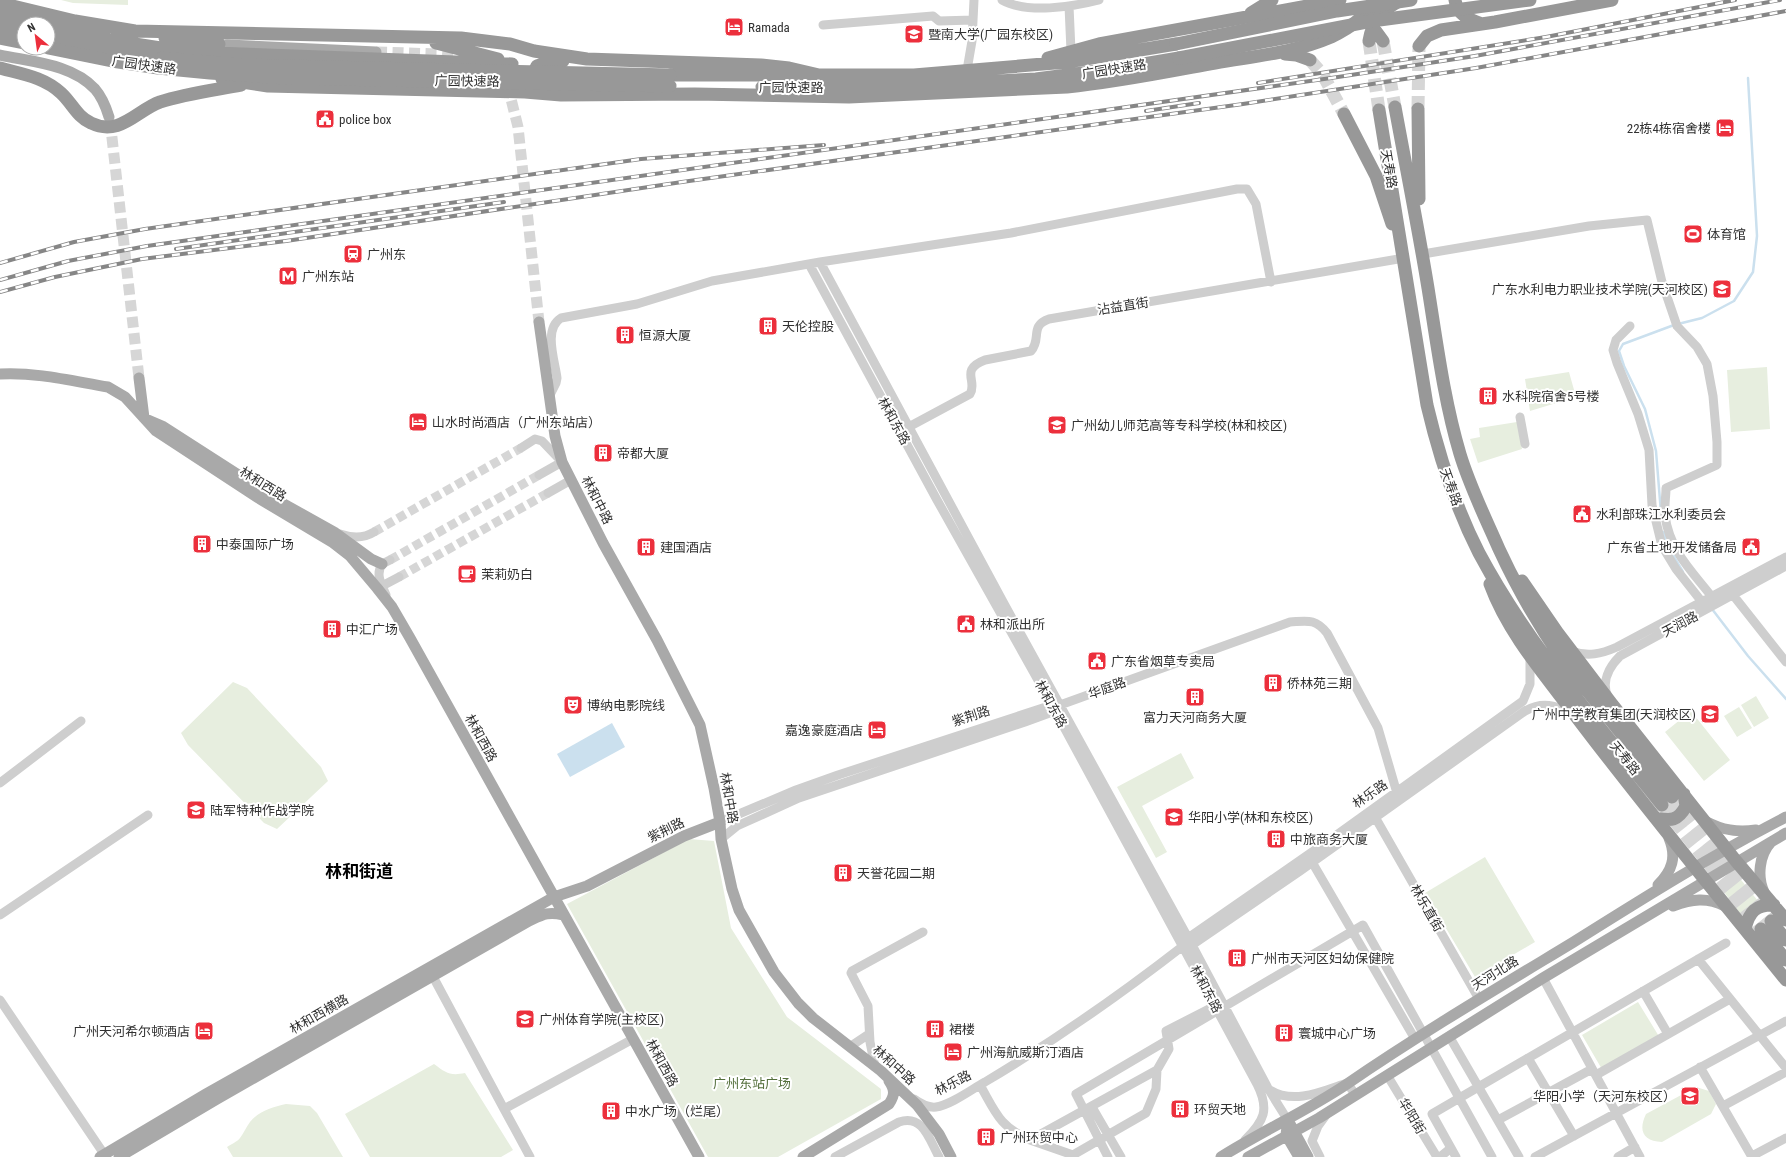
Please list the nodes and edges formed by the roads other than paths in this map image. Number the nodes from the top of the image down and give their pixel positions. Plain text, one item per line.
1 (974, 0) edge
2 (1002, 0) edge
3 (1099, 0) edge
4 (1340, 0) edge
5 (1363, 0) edge
6 (1374, 0) edge
7 (1377, 0) edge
8 (1400, 0) edge
9 (1411, 0) edge
10 (1455, 0) edge
11 (1522, 0) edge
12 (1530, 0) edge
13 (1612, 0) edge
14 (0, 3) edge
15 (1325, 3) junction
16 (1069, 6) junction
17 (1272, 6) edge
18 (1540, 14) junction
19 (0, 15) edge
20 (1365, 15) junction
21 (16, 19) edge
22 (973, 20) junction
23 (1376, 20) junction
24 (1483, 24) junction
25 (824, 25) dead end
26 (0, 27) edge
27 (56, 28) edge
28 (16, 30) edge
29 (123, 30) junction
30 (0, 32) edge
31 (16, 35) edge
32 (0, 38) edge
33 (417, 38) junction
34 (56, 39) edge
35 (16, 41) edge
36 (1383, 41) tunnel mouth
37 (128, 42) junction
38 (56, 44) edge
39 (227, 45) junction
40 (1419, 46) dead end
41 (56, 50) edge
42 (1071, 51) junction
43 (376, 52) tunnel mouth
44 (1275, 53) junction
45 (0, 55) edge
46 (587, 59) junction
47 (1310, 60) tunnel mouth
48 (512, 64) junction
49 (1022, 66) junction
50 (0, 68) edge
51 (967, 70) junction
52 (0, 72) edge
53 (819, 75) junction
54 (670, 80) junction
55 (46, 81) junction
56 (984, 82) junction
57 (249, 83) junction
58 (525, 92) junction
59 (561, 95) junction
60 (872, 96) junction
61 (1395, 107) tunnel mouth
62 (1418, 109) tunnel mouth
63 (1380, 110) tunnel mouth
64 (1344, 114) tunnel mouth
65 (109, 117) tunnel mouth
66 (1422, 254) junction
67 (1404, 258) junction
68 (820, 262) junction
69 (809, 264) junction
70 (1271, 282) junction
71 (539, 322) tunnel mouth
72 (1630, 326) dead end
73 (1439, 356) junction
74 (1420, 359) junction
75 (0, 374) edge
76 (139, 378) tunnel mouth
77 (550, 395) junction
78 (1520, 417) dead end
79 (144, 418) junction
80 (904, 429) junction
81 (1525, 444) dead end
82 (521, 448) tunnel mouth
83 (562, 462) junction
84 (539, 475) tunnel mouth
85 (571, 480) junction
86 (548, 494) tunnel mouth
87 (334, 532) junction
88 (1499, 548) junction
89 (358, 549) junction
90 (1479, 552) junction
91 (1786, 557) edge
92 (386, 562) joint
93 (1786, 566) edge
94 (363, 570) junction
95 (399, 577) tunnel mouth
96 (382, 586) junction
97 (1733, 595) junction
98 (1709, 603) junction
99 (392, 607) junction
100 (1521, 642) junction
101 (1571, 651) junction
102 (1786, 662) edge
103 (1611, 704) junction
104 (1055, 707) junction
105 (1575, 715) junction
106 (81, 721) dead end
107 (0, 784) edge
108 (1398, 796) junction
109 (1678, 796) junction
110 (1662, 805) tunnel mouth
111 (148, 815) dead end
112 (1375, 817) junction
113 (1786, 817) edge
114 (1656, 818) junction
115 (1704, 821) junction
116 (720, 822) junction
117 (1762, 829) junction
118 (1786, 833) edge
119 (721, 839) junction
120 (1774, 839) junction
121 (1726, 849) junction
122 (1736, 861) junction
123 (1312, 862) junction
124 (1695, 867) junction
125 (1706, 880) junction
126 (1764, 892) junction
127 (554, 897) junction
128 (1644, 897) junction
129 (1774, 905) junction
130 (1728, 908) junction
131 (1650, 914) junction
132 (0, 915) edge
133 (563, 915) junction
134 (1786, 920) edge
135 (1745, 929) junction
136 (923, 932) dead end
137 (1786, 940) edge
138 (1188, 943) junction
139 (1726, 943) dead end
140 (1698, 959) junction
141 (1786, 960) edge
142 (431, 972) junction
143 (1542, 978) junction
144 (1786, 980) edge
145 (1643, 991) junction
146 (1479, 999) junction
147 (1730, 999) junction
148 (0, 1000) edge
149 (1215, 1006) junction
150 (1786, 1021) edge
151 (1572, 1033) junction
152 (869, 1034) junction
153 (1668, 1034) junction
154 (1449, 1036) junction
155 (1760, 1036) junction
156 (633, 1039) junction
157 (1415, 1039) junction
158 (851, 1046) junction
159 (1528, 1058) junction
160 (875, 1067) junction
161 (1700, 1067) junction
162 (1786, 1068) edge
163 (1157, 1070) junction
164 (1594, 1072) junction
165 (1786, 1072) edge
166 (885, 1075) junction
167 (1387, 1075) junction
168 (1347, 1084) junction
169 (980, 1085) junction
170 (1479, 1087) junction
171 (1269, 1090) junction
172 (1549, 1093) junction
173 (1355, 1094) junction
174 (1723, 1106) junction
175 (1092, 1107) junction
176 (1333, 1108) junction
177 (504, 1109) junction
178 (1616, 1114) junction
179 (1287, 1118) junction
180 (1498, 1120) junction
181 (1290, 1132) junction
182 (1108, 1135) junction
183 (1574, 1136) junction
184 (1786, 1138) edge
185 (1030, 1140) junction
186 (1312, 1141) junction
187 (1241, 1144) junction
188 (1451, 1148) junction
189 (1635, 1148) junction
190 (102, 1156) edge
191 (119, 1157) edge
192 (530, 1157) edge
193 (699, 1157) edge
194 (803, 1157) edge
195 (835, 1157) edge
196 (939, 1157) edge
197 (951, 1157) edge
198 (1108, 1157) edge
199 (1121, 1157) edge
200 (1221, 1157) edge
201 (1248, 1157) edge
202 (1293, 1157) edge
203 (1299, 1157) edge
204 (1309, 1157) edge
205 (1320, 1157) edge
206 (1438, 1157) edge
207 (1456, 1157) edge
208 (1492, 1157) edge
209 (1519, 1157) edge
210 (1535, 1157) edge
211 (1618, 1157) edge
212 (1640, 1157) edge
213 (1752, 1157) edge

1 - 22 street
2 - 16 street
3 - 16 street
4 - 15 highway
5 - 20 highway
6 - 20 highway
7 - 23 highway
8 - 23 highway
9 - 49 highway, 广园快速路, bridge
10 - 24 highway
11 - 18 highway
12 - 56 highway, 广园快速路, bridge
13 - 18 highway
14 - 29 highway
15 - 17 highway
15 - 20 highway
16 - 42 street
17 - 42 highway
17 - 44 highway
18 - 24 highway
19 - 21 highway
20 - 23 highway
20 - 23 highway
20 - 44 highway
22 - 25 street
22 - 51 street
23 - 36 highway
24 - 40 highway
26 - 28 highway
27 - 37 highway
29 - 33 highway
29 - 39 highway
30 - 31 highway
32 - 35 highway
33 - 46 highway
33 - 48 highway
34 - 54 highway, 广园快速路, bridge
37 - 39 highway
37 - 48 highway
38 - 57 highway
39 - 43 main road
41 - 54 highway, 广园快速路, bridge
42 - 49 highway
44 - 47 highway
44 - 60 highway
45 - 65 main road
46 - 53 highway
46 - 59 highway
48 - 58 highway
49 - 51 highway, 广园快速路
50 - 55 highway
51 - 53 highway, 广园快速路
52 - 55 highway
53 - 54 highway, 广园快速路
54 - 56 highway, 广园快速路
55 - 57 highway
56 - 60 highway
57 - 58 highway
58 - 59 highway
59 - 60 highway
61 - 66 highway, 天寿路
62 - 66 highway
63 - 67 highway, 天寿路
64 - 67 highway
66 - 73 highway, 天寿路
66 - 98 street
67 - 70 street, 沾益直街
67 - 74 highway, 天寿路
68 - 69 street
68 - 70 street
68 - 80 street, 林和东路
69 - 77 street
69 - 80 street, 林和东路
70 - 80 street, 沾益直街
71 - 77 main road, 林和中路
72 - 98 street
73 - 74 highway
73 - 88 highway, 天寿路
74 - 90 highway, 天寿路
75 - 79 main road, 林和西路
76 - 79 main road
77 - 83 main road, 林和中路
78 - 81 street
79 - 87 main road, 林和西路
79 - 94 main road, 林和西路
80 - 104 street, 林和东路
82 - 83 street
83 - 84 street
83 - 85 main road, 林和中路
85 - 86 street
85 - 116 main road, 林和中路
87 - 89 main road, 林和西路
87 - 89 street
88 - 101 highway
88 - 109 highway, 天寿路
89 - 92 main road, 林和西路
89 - 94 street
90 - 100 highway
90 - 110 highway, 天寿路
91 - 98 street, 天润路
92 - 96 street
93 - 97 street, 天润路
94 - 99 main road, 林和西路
95 - 96 street
96 - 99 street
97 - 98 street, 天润路
97 - 102 street
98 - 101 street, 天润路
98 - 103 street, 天润路
99 - 127 main road, 林和西路
100 - 105 highway
100 - 108 street, 林乐路
101 - 103 highway
103 - 109 highway
104 - 108 street, 华庭路
104 - 116 street, 紫荆路
104 - 119 street, 紫荆路
104 - 138 street, 林和东路
105 - 108 street, 林乐路
105 - 114 highway
106 - 107 street
108 - 112 street, 林乐路
108 - 138 street, 林乐路
109 - 114 highway
109 - 115 highway
111 - 132 street
112 - 123 street, 林乐路
112 - 146 street, 林乐直街
113 - 117 main road, 天河北路
114 - 124 highway
114 - 128 main road
115 - 117 main road
115 - 121 highway
116 - 119 main road, 林和中路
116 - 127 main road, 紫荆路
117 - 121 main road, 天河北路
118 - 120 main road
119 - 158 main road, 林和中路
120 - 122 main road
120 - 126 main road
121 - 122 highway
121 - 124 main road, 天河北路
122 - 125 main road
122 - 126 highway
123 - 138 street, 林乐路
123 - 157 street
124 - 125 highway
124 - 128 main road, 天河北路
125 - 130 highway
125 - 131 main road
126 - 129 highway
127 - 133 main road, 林和西路
127 - 142 main road, 林和西横路
128 - 146 main road, 天河北路
129 - 134 highway
129 - 135 highway
130 - 131 main road
130 - 135 highway
131 - 143 main road
133 - 142 main road, 林和西横路
133 - 156 main road, 林和西路
135 - 144 highway
136 - 152 street
137 - 141 highway
138 - 149 street, 林和东路
138 - 169 street, 林乐路
138 - 171 street, 林和东路
139 - 140 street
140 - 145 street
140 - 147 street
142 - 177 street
142 - 190 main road, 林和西横路
142 - 191 main road, 林和西横路
143 - 151 street
143 - 154 main road
145 - 151 street
145 - 153 street
146 - 157 main road, 天河北路
147 - 153 street
147 - 155 street
148 - 190 street
149 - 163 street
149 - 187 street, 林和东路
150 - 155 street
151 - 159 street
151 - 164 street
152 - 158 street
152 - 160 street
153 - 164 street
154 - 167 main road
154 - 170 street
155 - 161 street
155 - 162 street
156 - 177 street
156 - 193 main road, 林和西路
157 - 168 main road, 天河北路
158 - 160 main road, 林和中路
159 - 170 street
159 - 172 street
160 - 166 main road, 林和中路
161 - 174 street
161 - 178 street
163 - 175 street
163 - 182 street
164 - 172 street
164 - 178 street
165 - 174 street
166 - 169 street, 林乐路
166 - 194 main road
166 - 197 main road, 林和中路
167 - 173 main road
167 - 206 street, 华阳街
168 - 171 street
168 - 173 street
168 - 179 main road, 天河北路
169 - 185 street
170 - 180 street
170 - 188 street
171 - 179 street, 林和东路
172 - 180 street
172 - 183 street
173 - 176 main road
174 - 213 street
175 - 182 street
175 - 185 street
176 - 181 main road
176 - 186 street
177 - 192 street
178 - 183 street
178 - 189 street
179 - 181 main road
179 - 187 main road, 天河北路
180 - 209 street
181 - 201 main road
181 - 202 street
181 - 203 main road
181 - 204 main road
182 - 185 street
182 - 199 street
183 - 210 street
184 - 213 street
186 - 204 street
186 - 205 street
187 - 200 main road, 天河北路
188 - 206 street
188 - 207 street
189 - 211 street
189 - 212 street
195 - 196 street
198 - 208 street

